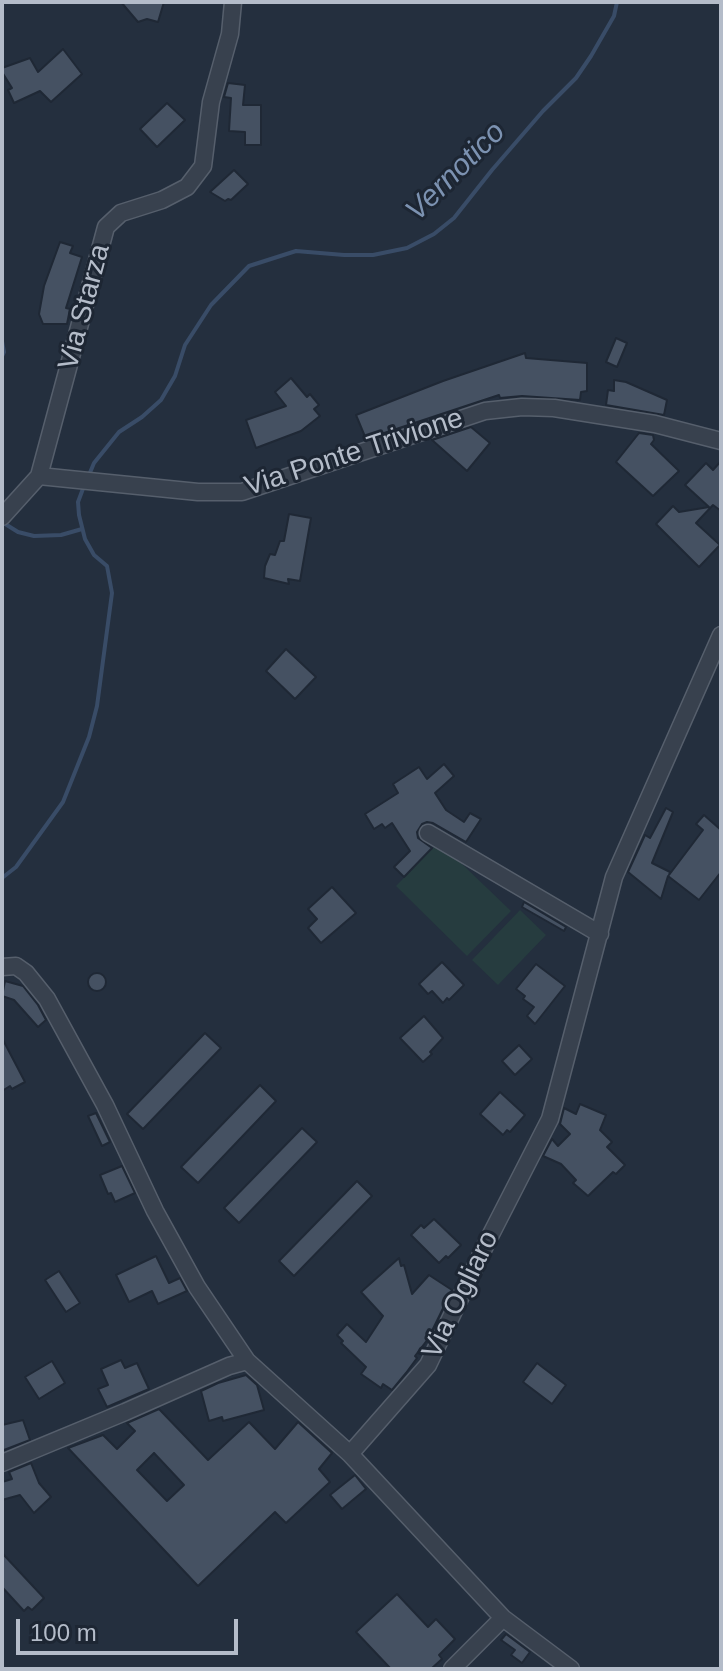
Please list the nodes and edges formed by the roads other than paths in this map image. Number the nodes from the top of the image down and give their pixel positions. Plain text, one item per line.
1 (233, 2) edge
2 (721, 441) edge
3 (39, 476) junction
4 (2, 517) edge
5 (721, 635) edge
6 (428, 833) dead end
7 (600, 934) junction
8 (2, 967) edge
9 (247, 1361) junction
10 (350, 1454) junction
11 (2, 1463) edge
12 (503, 1618) junction
13 (452, 1669) edge
14 (571, 1669) edge

1 - 3 street, Via Starza
2 - 3 street, Via Ponte Trivione
3 - 4 street
5 - 7 street, Via Ogliaro
6 - 7 street
7 - 10 street, Via Ogliaro
8 - 9 street
9 - 10 street
9 - 11 street
10 - 12 street
12 - 13 street
12 - 14 street

